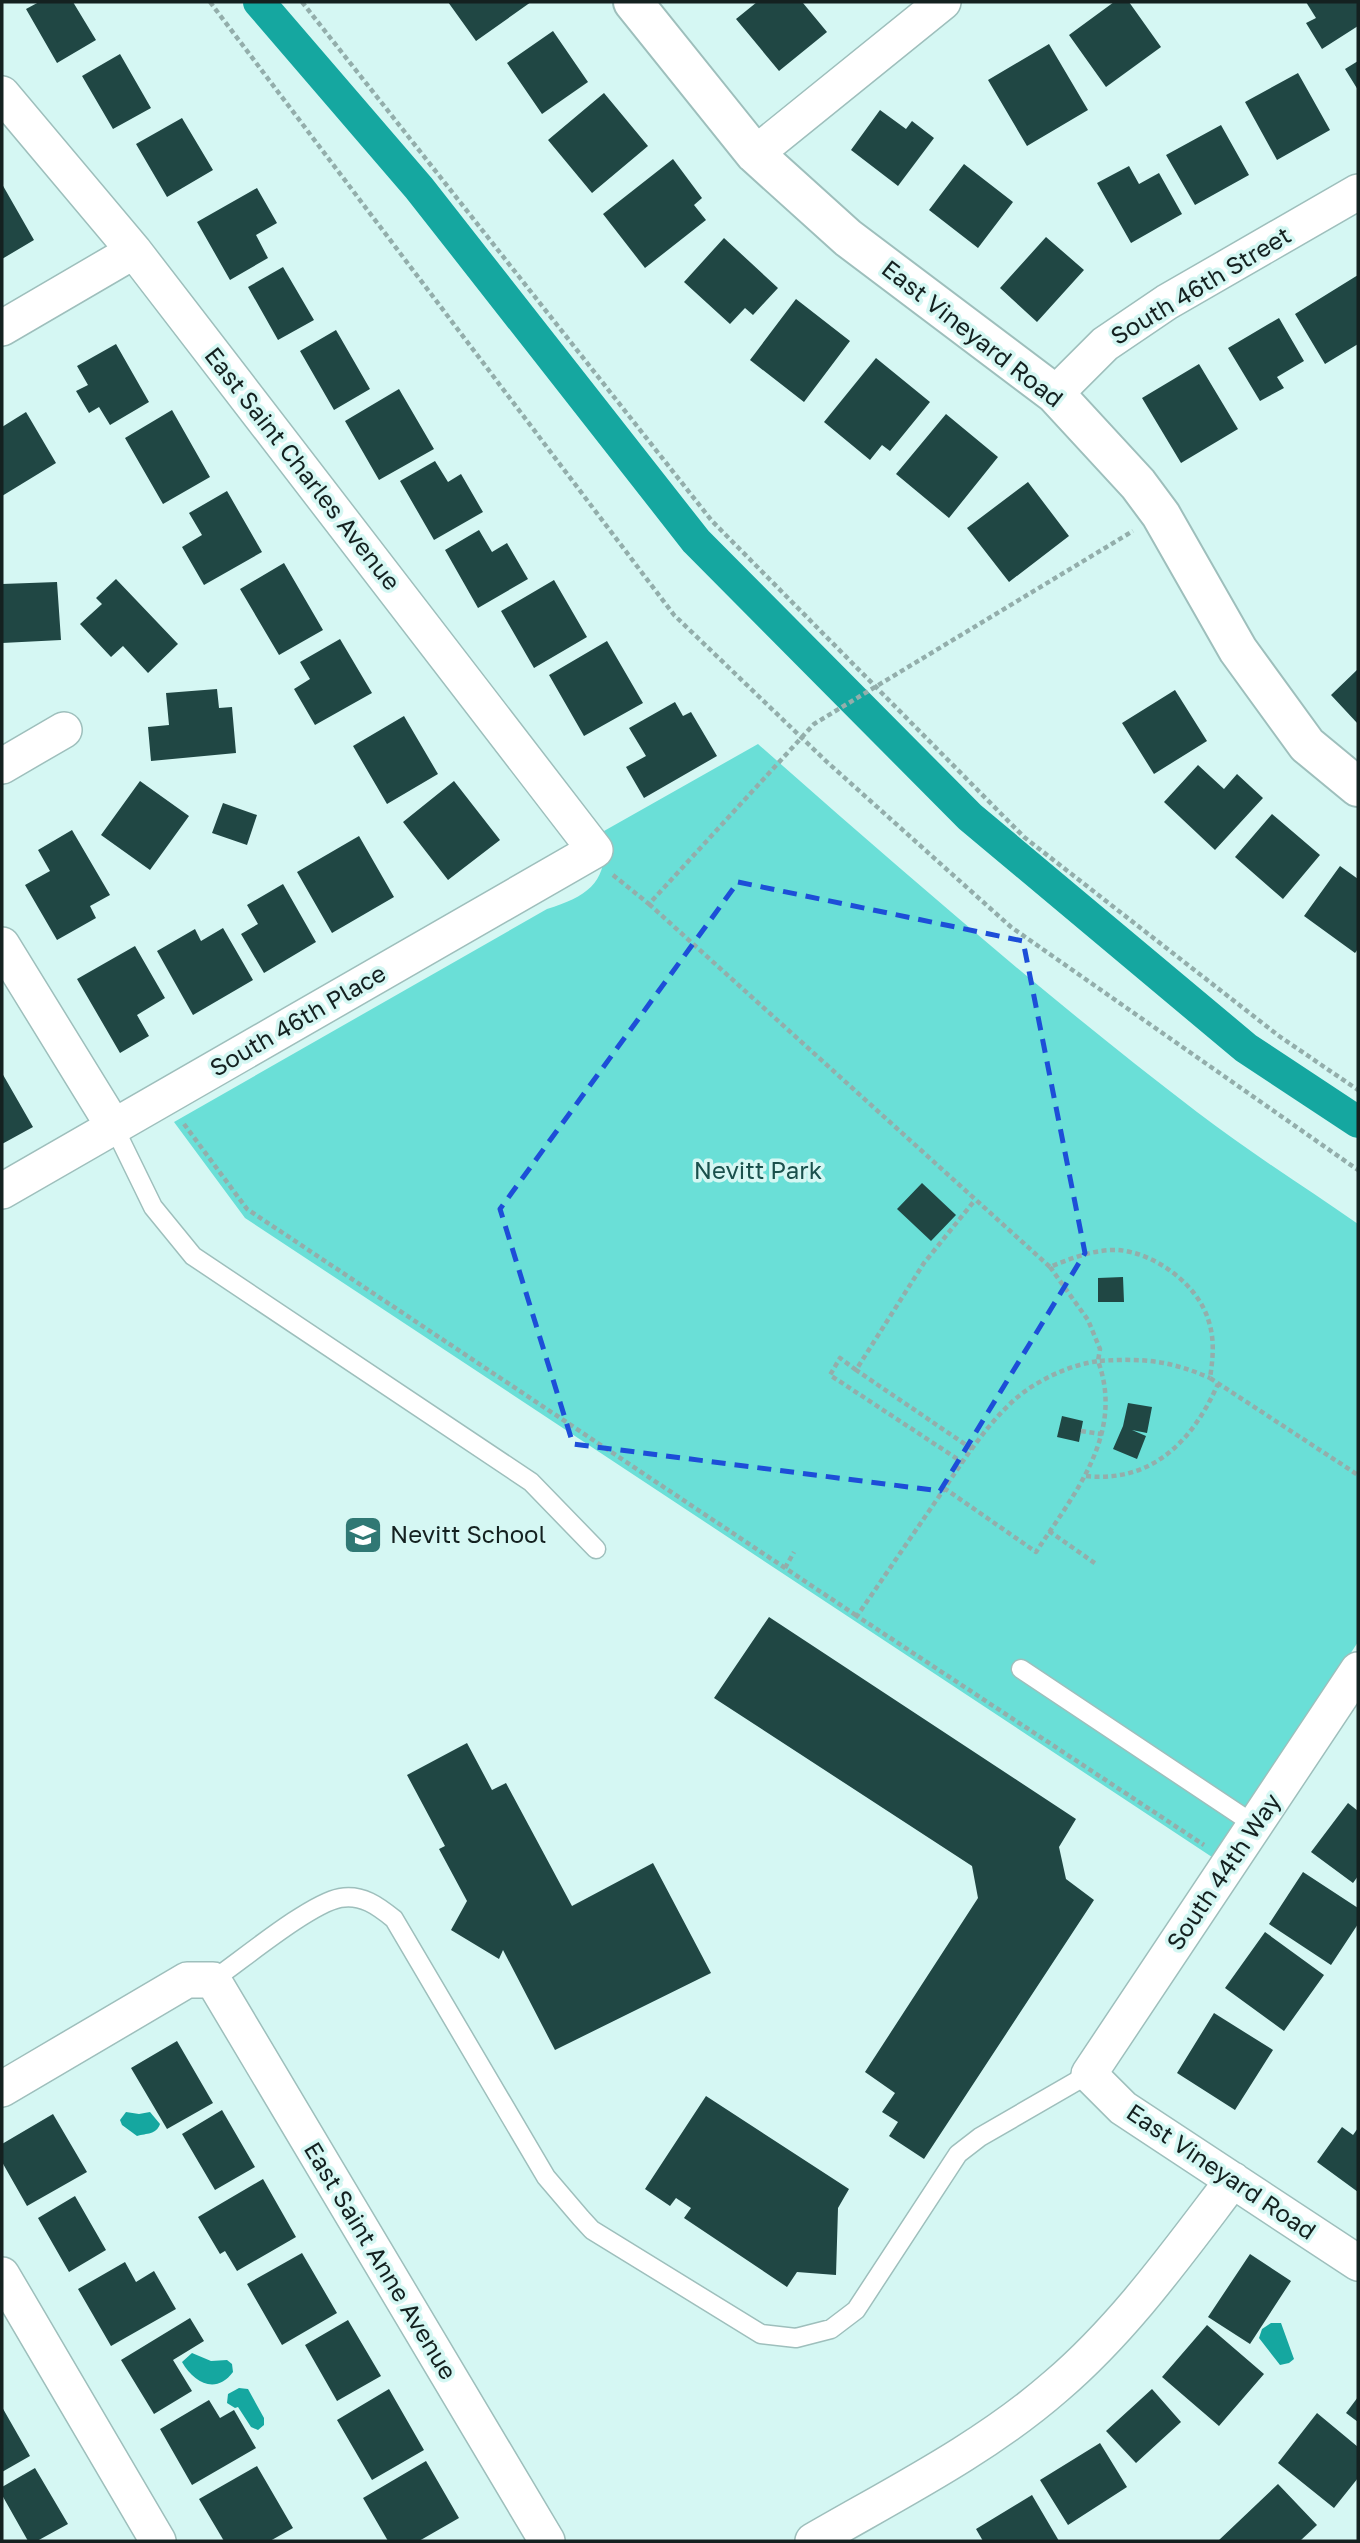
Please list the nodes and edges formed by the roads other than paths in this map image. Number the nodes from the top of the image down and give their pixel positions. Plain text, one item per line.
1 (634, 2) edge
2 (943, 2) edge
3 (2, 94) edge
4 (755, 154) junction
5 (1358, 192) edge
6 (134, 251) junction
7 (2, 328) edge
8 (1055, 394) junction
9 (64, 730) dead end
10 (2, 766) edge
11 (1358, 787) edge
12 (601, 860) joint
13 (2, 945) edge
14 (114, 1127) junction
15 (2, 1192) edge
16 (596, 1549) dead end
17 (1021, 1669) dead end
18 (1358, 1670) edge
19 (1255, 1825) junction
20 (213, 1980) junction
21 (1089, 2074) junction
22 (2, 2089) edge
23 (1233, 2180) junction
24 (1358, 2263) edge
25 (2, 2275) edge
26 (158, 2541) edge
27 (547, 2541) edge
28 (813, 2541) edge

1 - 4 street, East Vineyard Road
2 - 4 street
3 - 6 street, East Saint Charles Avenue
4 - 8 street, East Vineyard Road
5 - 8 street, South 46th Street
6 - 7 street
6 - 12 street, East Saint Charles Avenue
8 - 11 street, East Vineyard Road
9 - 10 street
12 - 14 street, South 46th Place
13 - 14 street
14 - 15 street, South 46th Place
14 - 16 lane
17 - 19 lane
18 - 19 street, South 44th Way
19 - 21 street, South 44th Way
20 - 21 lane
20 - 22 street
20 - 27 street, East Saint Anne Avenue
21 - 23 street, East Vineyard Road
23 - 24 street, East Vineyard Road
23 - 28 street
25 - 26 street

